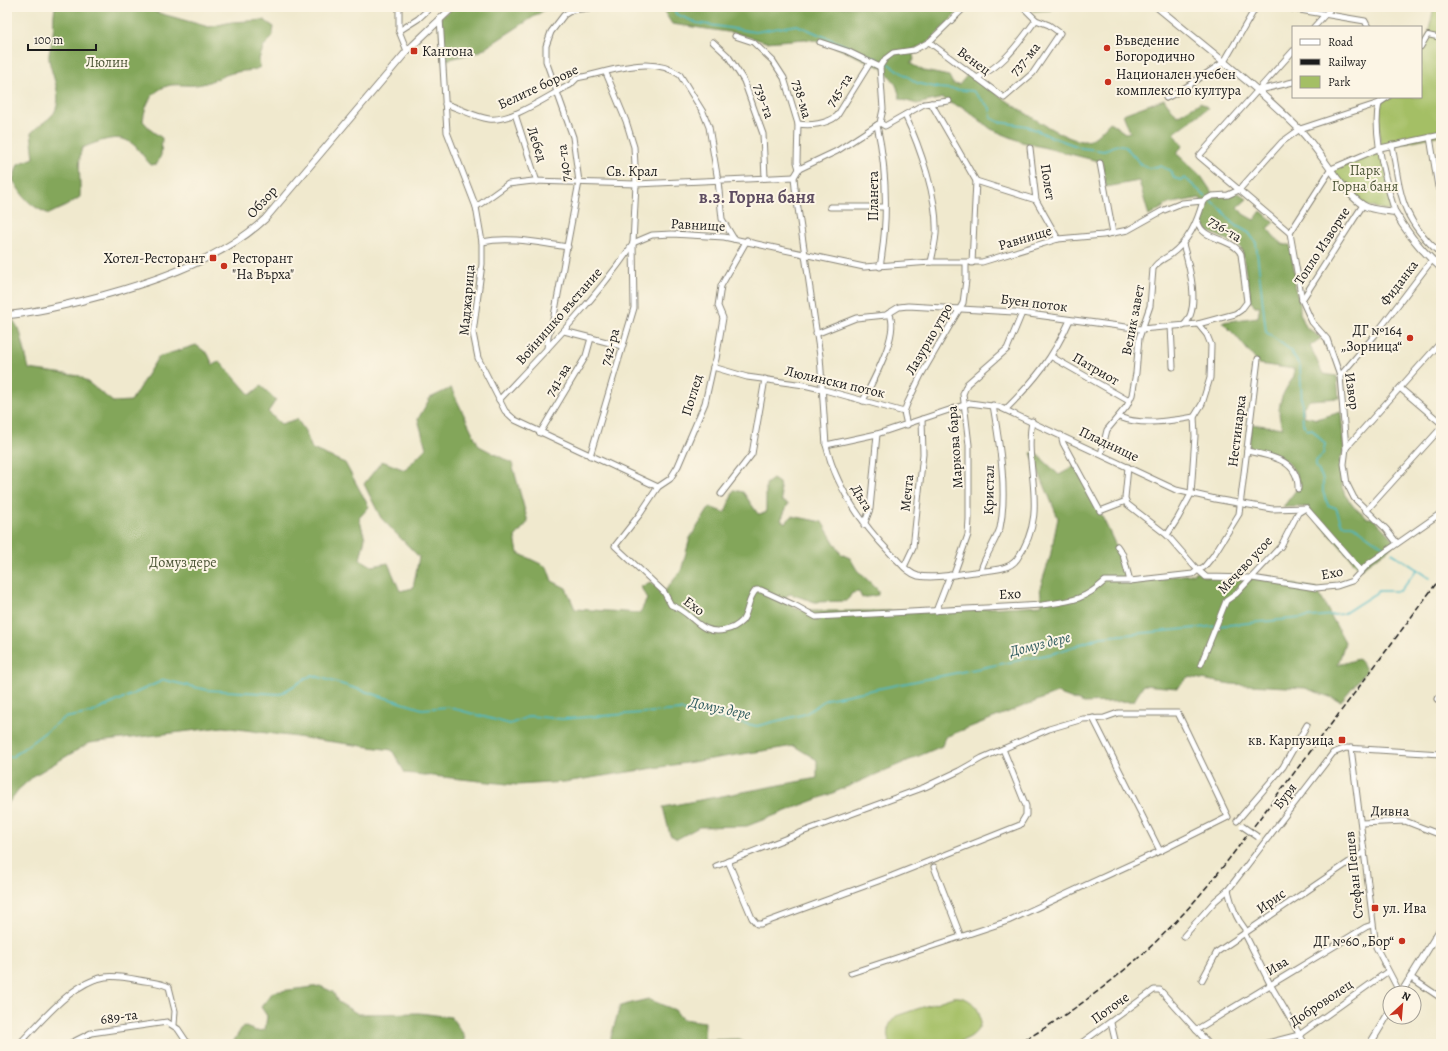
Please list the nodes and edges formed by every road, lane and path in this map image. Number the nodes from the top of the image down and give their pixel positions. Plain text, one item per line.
1 (398, 7) edge
2 (431, 7) edge
3 (453, 7) edge
4 (597, 7) edge
5 (965, 7) edge
6 (1023, 7) edge
7 (1157, 7) edge
8 (1256, 7) edge
9 (1282, 7) edge
10 (1332, 7) edge
11 (1326, 13) junction
12 (440, 18) junction
13 (1036, 20) junction
14 (1315, 26) edge
15 (1368, 26) edge
16 (399, 31) junction
17 (735, 36) dead end
18 (1441, 38) edge
19 (713, 42) dead end
20 (820, 42) dead end
21 (929, 42) junction
22 (1422, 45) edge
23 (407, 51) junction
24 (1292, 52) edge
25 (1224, 62) junction
26 (870, 63) junction
27 (880, 67) junction
28 (606, 73) junction
29 (977, 78) junction
30 (1292, 82) edge
31 (1259, 90) junction
32 (556, 91) junction
33 (1004, 98) joint
34 (1166, 98) dead end
35 (1386, 98) edge
36 (949, 100) dead end
37 (931, 103) junction
38 (1379, 103) junction
39 (445, 104) junction
40 (514, 114) junction
41 (904, 115) junction
42 (798, 124) junction
43 (879, 124) junction
44 (1300, 129) junction
45 (1441, 135) edge
46 (1430, 137) junction
47 (1392, 145) junction
48 (1030, 148) dead end
49 (1380, 148) junction
50 (1100, 163) dead end
51 (799, 169) junction
52 (1331, 170) junction
53 (794, 176) junction
54 (765, 178) junction
55 (718, 181) junction
56 (976, 181) junction
57 (537, 182) junction
58 (579, 182) junction
59 (636, 184) junction
60 (1438, 187) dead end
61 (1239, 190) junction
62 (1036, 200) junction
63 (1203, 201) junction
64 (1363, 205) junction
65 (476, 207) junction
66 (830, 207) dead end
67 (884, 207) junction
68 (1395, 212) junction
69 (1198, 222) junction
70 (1113, 233) junction
71 (1290, 233) junction
72 (734, 239) junction
73 (747, 240) junction
74 (1058, 240) junction
75 (482, 242) junction
76 (633, 243) junction
77 (1183, 244) junction
78 (568, 247) junction
79 (803, 254) junction
80 (1441, 254) edge
81 (1432, 260) junction
82 (931, 262) junction
83 (966, 263) junction
84 (972, 263) junction
85 (880, 267) junction
86 (1441, 268) edge
87 (1302, 300) junction
88 (1247, 303) joint
89 (960, 308) junction
90 (889, 313) junction
91 (1022, 313) junction
92 (7, 315) edge
93 (1070, 320) junction
94 (1198, 324) junction
95 (1171, 326) junction
96 (1183, 326) junction
97 (1141, 329) junction
98 (564, 331) junction
99 (816, 334) junction
100 (591, 338) junction
101 (1441, 342) edge
102 (622, 346) junction
103 (546, 350) junction
104 (1052, 357) junction
105 (1258, 360) dead end
106 (713, 367) junction
107 (1173, 368) dead end
108 (1340, 376) junction
109 (765, 379) junction
110 (1400, 388) junction
111 (821, 389) junction
112 (499, 400) junction
113 (863, 400) junction
114 (1129, 401) junction
115 (965, 404) junction
116 (993, 405) junction
117 (1006, 409) junction
118 (904, 412) junction
119 (1119, 417) junction
120 (1194, 417) junction
121 (922, 419) junction
122 (1032, 421) junction
123 (1441, 423) edge
124 (907, 425) junction
125 (1441, 428) edge
126 (540, 433) junction
127 (877, 434) junction
128 (1060, 435) junction
129 (826, 445) junction
130 (1346, 448) junction
131 (1247, 451) junction
132 (1101, 454) junction
133 (590, 456) junction
134 (1128, 467) junction
135 (658, 487) junction
136 (1298, 489) dead end
137 (721, 494) dead end
138 (1191, 494) junction
139 (1126, 501) junction
140 (1241, 504) junction
141 (1306, 508) junction
142 (1366, 511) junction
143 (1441, 513) edge
144 (864, 524) junction
145 (1167, 535) junction
146 (617, 541) joint
147 (1397, 543) junction
148 (1117, 546) dead end
149 (904, 567) junction
150 (1198, 570) junction
151 (981, 571) junction
152 (1361, 571) junction
153 (952, 575) junction
154 (1252, 578) junction
155 (1130, 581) junction
156 (936, 612) junction
157 (1201, 664) dead end
158 (1093, 718) junction
159 (1308, 725) dead end
160 (1351, 748) junction
161 (1003, 749) junction
162 (1441, 754) edge
163 (1228, 817) junction
164 (1237, 821) junction
165 (1361, 823) junction
166 (1441, 835) edge
167 (1265, 840) junction
168 (1160, 852) junction
169 (1364, 852) junction
170 (728, 861) junction
171 (716, 866) dead end
172 (934, 867) dead end
173 (1228, 890) junction
174 (1372, 925) junction
175 (1441, 928) edge
176 (1245, 934) junction
177 (1184, 936) dead end
178 (961, 937) junction
179 (1387, 972) junction
180 (851, 974) dead end
181 (1410, 977) junction
182 (1202, 980) dead end
183 (1270, 984) junction
184 (1395, 985) edge
185 (1405, 985) edge
186 (1441, 998) edge
187 (1111, 1023) junction
188 (1382, 1024) edge
189 (174, 1025) junction
190 (1196, 1030) junction
191 (1299, 1035) junction
192 (19, 1044) edge
193 (69, 1044) edge
194 (188, 1044) edge
195 (1080, 1044) edge
196 (1116, 1044) edge
197 (1209, 1044) edge
198 (1263, 1044) edge
199 (1305, 1044) edge
200 (1370, 1044) edge

1 - 16 street
2 - 16 street
3 - 12 street, Обзор
4 - 32 street, 740-та
5 - 21 street
6 - 13 street
7 - 25 street
8 - 25 street
9 - 11 street
10 - 11 street
11 - 14 street
11 - 15 street
12 - 23 street, Обзор
12 - 39 street, Маджарица
13 - 29 street
13 - 33 street, 737-ма
16 - 23 street
17 - 42 street, 738-ма
18 - 22 street
19 - 54 street, 739-та
20 - 26 street
21 - 27 street
21 - 29 street, Венец
23 - 92 street, Обзор
24 - 31 street
25 - 31 street
25 - 34 street
26 - 27 street
26 - 42 street, 745-та
27 - 43 street, Планета
28 - 32 street, Белите борове
28 - 55 street, Белите борове
28 - 59 street, 742-ра
29 - 33 street, Венец
30 - 31 street
31 - 44 street
31 - 61 street
32 - 40 street, Белите борове
32 - 58 street, 740-та
35 - 38 street
36 - 37 street
37 - 41 street
37 - 56 street
38 - 44 street
38 - 49 street
39 - 40 street, Белите борове
39 - 65 street, Маджарица
40 - 57 street, Лебед
41 - 43 street
41 - 82 street
42 - 51 street, 738-ма
43 - 51 street
43 - 67 street, Планета
44 - 52 street
44 - 61 street
45 - 46 street
46 - 47 street
46 - 60 street
47 - 49 street
47 - 80 street
48 - 62 street, Полет
49 - 52 street
49 - 68 street
50 - 70 street
51 - 53 street
52 - 64 street
52 - 71 street
53 - 54 street, Св. Крал
53 - 79 street, Дъга
54 - 55 street, Св. Крал
55 - 59 street, Св. Крал
55 - 72 street, Белите борове
56 - 62 street
56 - 84 street
57 - 58 street, Св. Крал
57 - 65 street, Св. Крал
58 - 59 street, Св. Крал
58 - 78 street, 740-та
59 - 76 street, 742-ра
61 - 63 street, Равнище
61 - 71 street
62 - 74 street, Полет
63 - 69 street, Велик завет
63 - 70 street, Равнище
64 - 68 street
64 - 87 street, Топло Изворче
65 - 75 street, Маджарица
66 - 67 street
67 - 85 street, Планета
68 - 81 street
69 - 77 street, Велик завет
69 - 88 street, 736-та
70 - 74 street, Равнище
71 - 87 street, Извор
72 - 73 street, Равнище
72 - 76 street, Равнище
73 - 79 street, Равнище
73 - 106 street, Поглед
74 - 84 street, Равнище
75 - 78 street
75 - 112 street, Маджарица
76 - 98 street, Войнишко въстание
76 - 102 street, 742-ра
77 - 96 street
77 - 97 street, Велик завет
78 - 103 street, 740-та
79 - 85 street, Равнище
79 - 99 street, Дъга
81 - 86 street
81 - 108 street, Фиданка
82 - 83 street, Равнище
82 - 85 street, Равнище
83 - 84 street, Равнище
83 - 89 street, Лазурно утро
87 - 108 street, Извор
88 - 94 street, Буен поток
89 - 90 street, Буен поток
89 - 91 street, Буен поток
89 - 118 street, Лазурно утро
90 - 99 street, Буен поток
90 - 113 street
91 - 93 street, Буен поток
91 - 115 street, Маркова бара
93 - 97 street, Буен поток
93 - 104 street
94 - 96 street, Буен поток
94 - 120 street
95 - 96 street, Буен поток
95 - 97 street, Буен поток
95 - 107 street
97 - 114 street, Велик завет
98 - 100 street
98 - 103 street, Войнишко въстание
99 - 111 street, Дъга
100 - 102 street
100 - 126 street, 741-ва
101 - 110 street
102 - 133 street, 742-ра
103 - 112 street, Войнишко въстание
104 - 114 street, Патриот
104 - 117 street
105 - 131 street, Нестинарка
106 - 109 street, Люлински поток
106 - 135 street, Поглед
108 - 130 street, Извор
109 - 111 street, Люлински поток
109 - 137 street
110 - 123 street
110 - 130 street
111 - 113 street, Люлински поток
111 - 129 street, Дъга
112 - 126 street, Маджарица
113 - 118 street, Люлински поток
114 - 119 street, Велик завет
115 - 116 street, Пладнище
115 - 121 street, Пладнище
115 - 153 street, Маркова бара
116 - 117 street, Пладнище
116 - 151 street, Кристал
117 - 122 street, Пладнище
118 - 124 street
119 - 120 street
119 - 132 street, Велик завет
120 - 138 street
121 - 124 street, Пладнище
121 - 149 street, Мечта
122 - 128 street, Пладнище
122 - 151 street, Дъга
124 - 127 street, Пладнище
125 - 142 street
126 - 133 street, Маджарица
127 - 129 street, Пладнище
127 - 144 street
128 - 132 street, Пладнище
128 - 139 street
129 - 144 street, Дъга
130 - 142 street, Извор
131 - 136 street
131 - 140 street, Нестинарка
132 - 134 street, Пладнище
133 - 135 street, Маджарица
134 - 138 street, Пладнище
134 - 139 street
135 - 146 street, Поглед
138 - 140 street, Пладнище
138 - 145 street
139 - 145 street
140 - 141 street, Пладнище
140 - 150 street, Нестинарка
141 - 152 street
141 - 154 street, Мечево усое
142 - 147 street, Извор
143 - 147 street, Ехо
144 - 149 street, Дъга
145 - 150 street
146 - 156 street, Ехо
147 - 152 street, Ехо
148 - 155 street
149 - 153 street, Дъга
150 - 154 street, Ехо
150 - 155 street, Ехо
151 - 153 street, Дъга
152 - 154 street, Ехо
153 - 156 street, Маркова бара
154 - 157 street, Мечево усое
155 - 156 street, Ехо
158 - 161 street
158 - 163 street
158 - 168 street
159 - 164 street
160 - 162 street, Буря
160 - 165 street, Стефан Пешев
160 - 167 street, Буря
161 - 170 street
161 - 170 street
163 - 164 street
163 - 168 street
164 - 167 street, bridge
165 - 166 street, Дивна
165 - 169 street, Стефан Пешев
167 - 173 street, Буря
168 - 178 street
169 - 174 street, Стефан Пешев
169 - 176 street, Ирис
170 - 171 street
172 - 178 street
173 - 176 street
173 - 177 street, Буря
174 - 179 street, Стефан Пешев
174 - 183 street, Ива
175 - 181 street
176 - 182 street, Ирис
176 - 183 street
178 - 180 street
179 - 184 street, Стефан Пешев
179 - 191 street, Доброволец
181 - 185 street
181 - 186 street
183 - 190 street, Ива
183 - 191 street
187 - 190 street, Поточе
187 - 195 street, Поточе
187 - 196 street
188 - 200 street
189 - 192 street
189 - 193 street, 689-та
189 - 194 street
190 - 197 street
191 - 198 street, Доброволец
191 - 199 street

